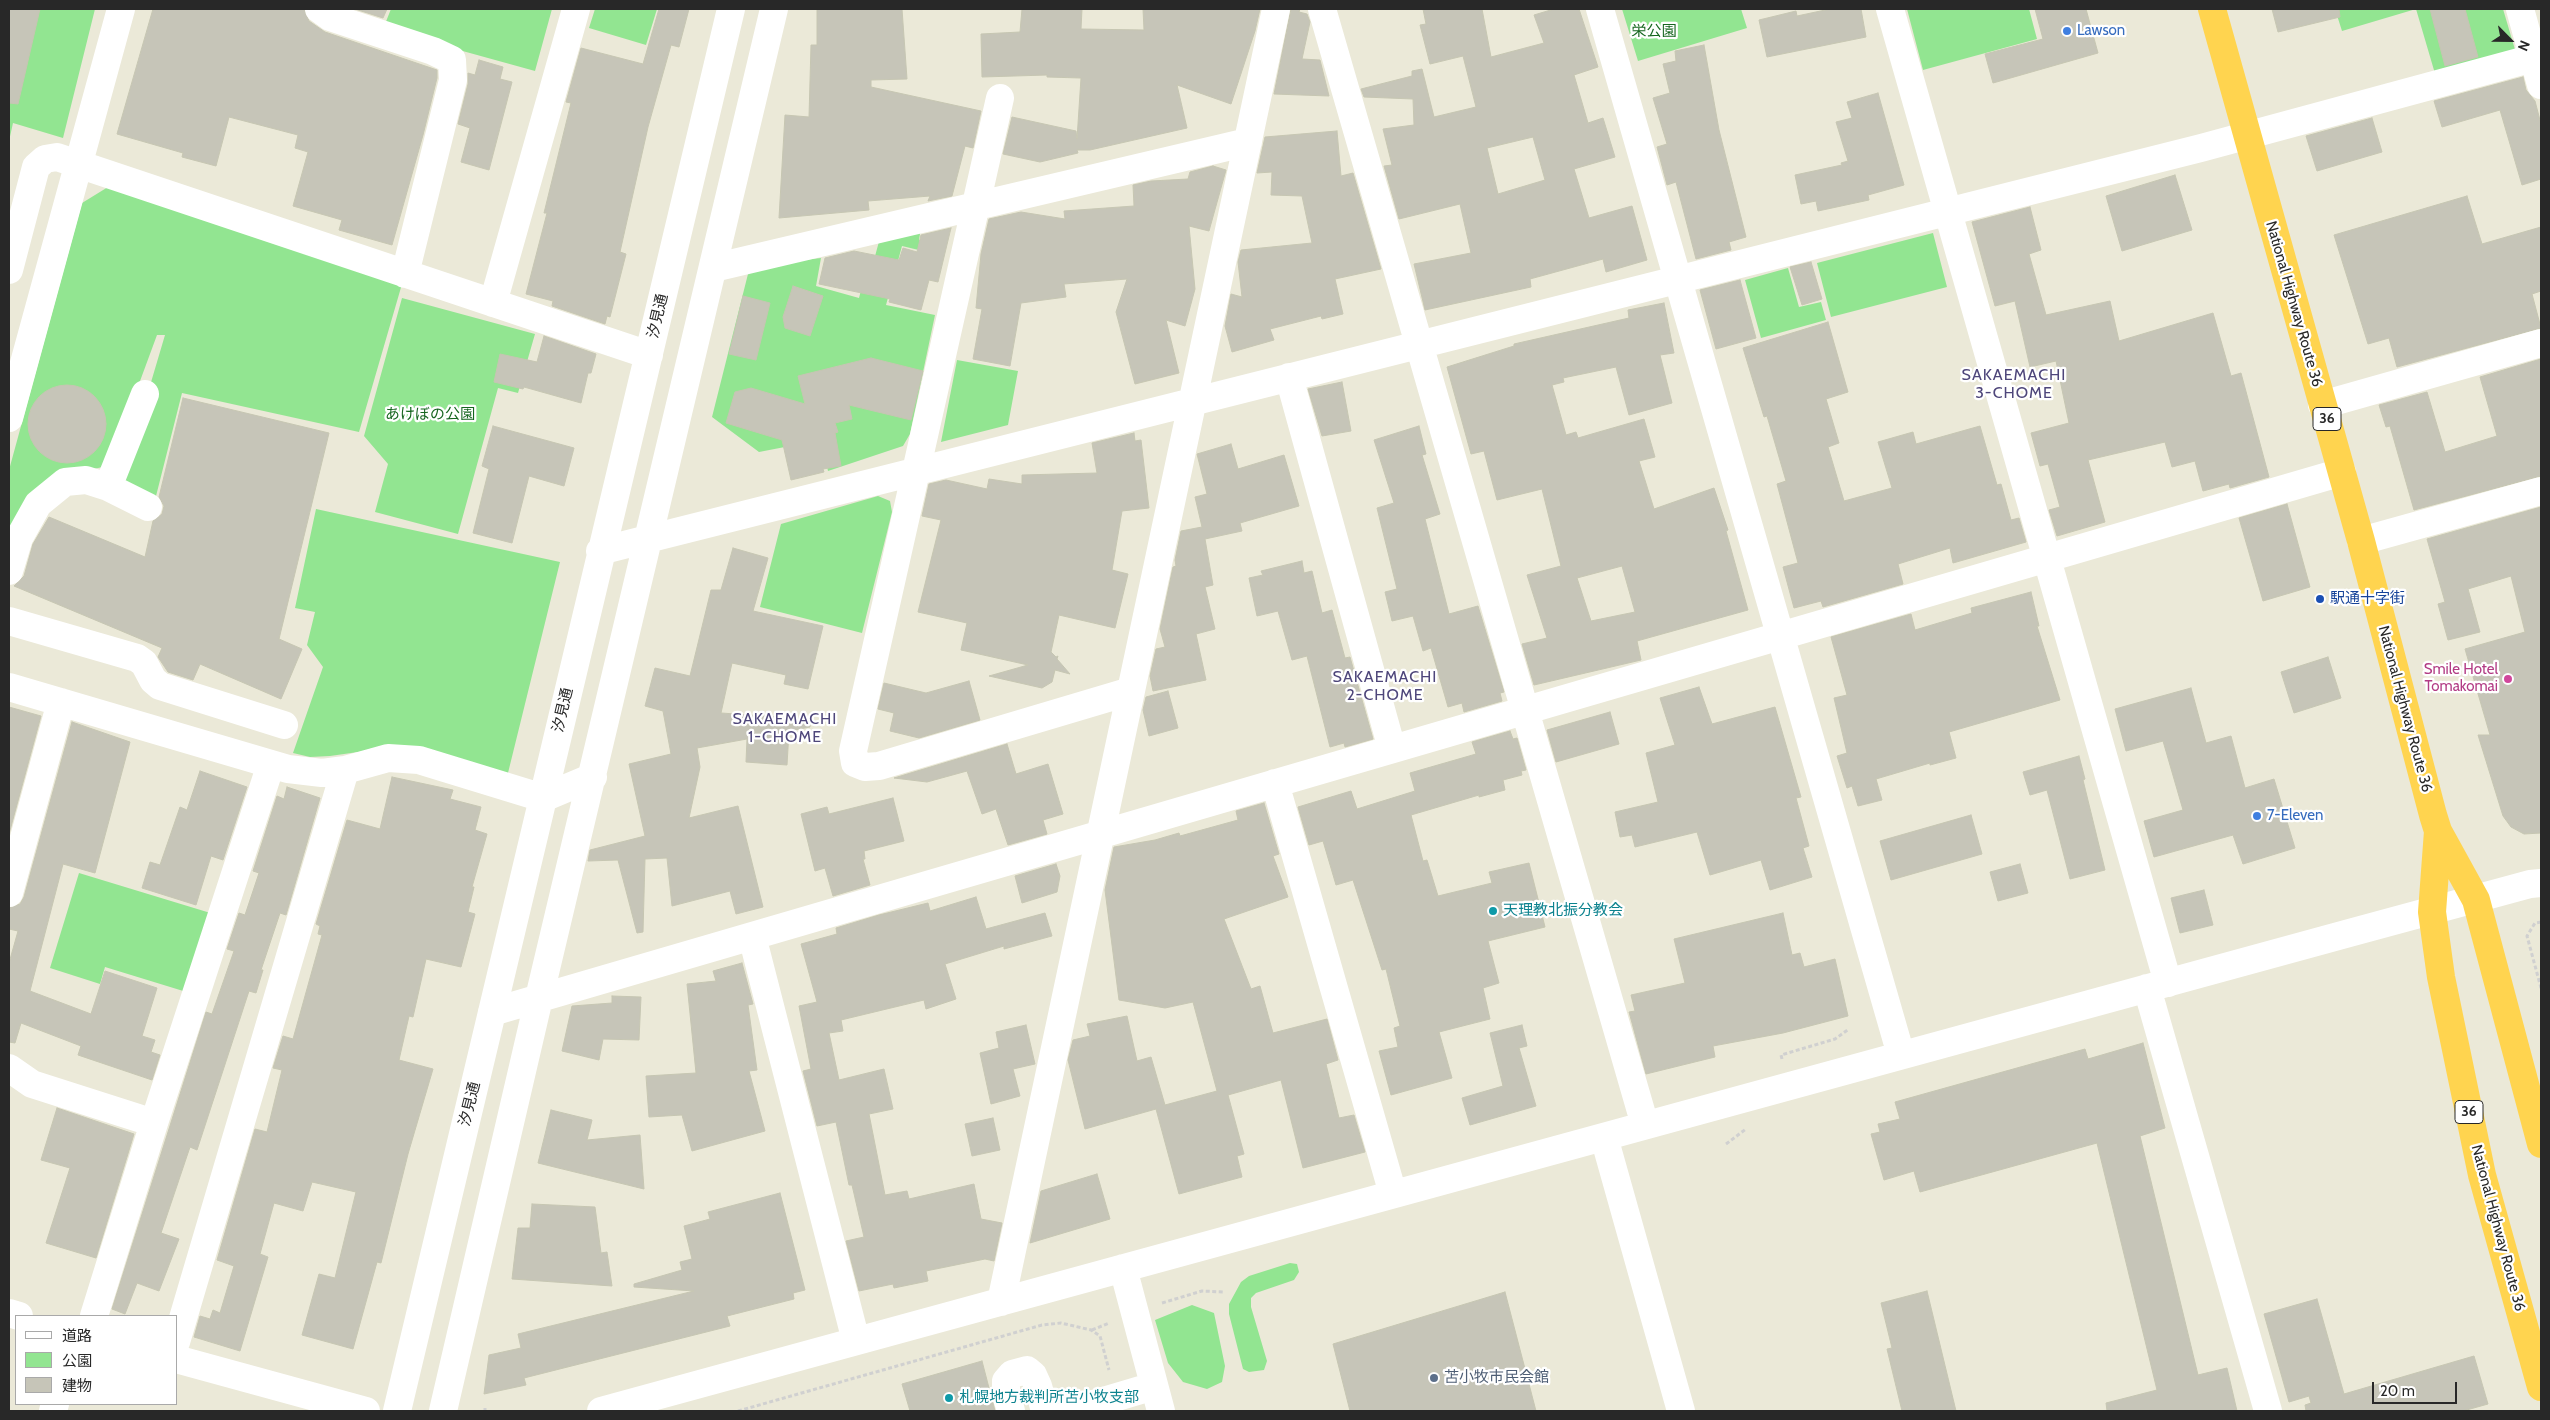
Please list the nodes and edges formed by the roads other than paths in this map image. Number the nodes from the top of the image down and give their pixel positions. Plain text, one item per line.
1 (120, 9) edge
2 (319, 9) edge
3 (576, 9) edge
4 (731, 9) edge
5 (774, 9) edge
6 (1276, 9) edge
7 (1322, 9) edge
8 (1600, 9) edge
9 (1890, 9) edge
10 (2212, 9) edge
11 (2520, 9) edge
12 (2538, 57) edge
13 (2541, 85) edge
14 (1000, 98) dead end
15 (2247, 136) junction
16 (1248, 142) junction
17 (78, 165) junction
18 (977, 205) junction
19 (1948, 212) junction
20 (713, 268) junction
21 (9, 270) edge
22 (405, 274) junction
23 (1678, 280) junction
24 (493, 303) junction
25 (2541, 342) edge
26 (1420, 345) junction
27 (649, 355) junction
28 (1289, 377) junction
29 (145, 394) dead end
30 (1193, 401) junction
31 (2322, 405) junction
32 (9, 418) edge
33 (916, 470) junction
34 (2342, 472) junction
35 (108, 486) junction
36 (2541, 491) edge
37 (148, 507) dead end
38 (648, 539) junction
39 (2361, 541) junction
40 (600, 551) junction
41 (2047, 558) junction
42 (9, 571) edge
43 (9, 621) edge
44 (1780, 636) junction
45 (9, 687) edge
46 (1131, 691) junction
47 (61, 702) junction
48 (1525, 710) junction
49 (284, 725) dead end
50 (1392, 749) junction
51 (271, 764) junction
52 (346, 770) junction
53 (593, 777) junction
54 (1275, 783) junction
55 (543, 798) junction
56 (2438, 831) junction
57 (1099, 835) junction
58 (10, 880) edge
59 (2541, 884) edge
60 (2476, 900) junction
61 (2432, 912) junction
62 (752, 936) junction
63 (2157, 985) junction
64 (538, 998) junction
65 (492, 1012) junction
66 (1901, 1056) junction
67 (9, 1068) edge
68 (154, 1123) junction
69 (1646, 1125) junction
70 (1604, 1137) junction
71 (2541, 1144) edge
72 (1393, 1194) junction
73 (1123, 1268) junction
74 (1001, 1302) junction
75 (94, 1315) edge
76 (178, 1335) edge
77 (856, 1341) junction
78 (178, 1360) edge
79 (2541, 1387) edge
80 (1158, 1399) edge
81 (636, 1407) edge
82 (366, 1411) edge
83 (397, 1411) edge
84 (443, 1411) edge
85 (601, 1411) edge
86 (1011, 1411) edge
87 (1045, 1411) edge
88 (1070, 1411) edge
89 (1681, 1411) edge
90 (2268, 1411) edge

1 - 17 street
2 - 22 street
3 - 24 street
4 - 27 street, 汐見通
5 - 20 street
6 - 16 street
7 - 26 street
8 - 23 street
9 - 19 street
10 - 15 highway, National Highway Route 36 / 36
11 - 12 street
12 - 13 street
12 - 15 street
14 - 18 street
15 - 19 street
15 - 31 highway, National Highway Route 36 / 36
16 - 18 street
16 - 30 street
17 - 21 street
17 - 22 street
17 - 32 street
18 - 20 street
18 - 33 street
19 - 23 street
19 - 41 street
20 - 38 street
22 - 24 street
23 - 26 street
23 - 44 street
24 - 27 street
25 - 31 street
26 - 28 street
26 - 48 street
27 - 40 street, 汐見通
28 - 30 street
28 - 50 street
29 - 35 street
30 - 33 street
30 - 46 street
31 - 34 highway, National Highway Route 36 / 36
33 - 38 street
33 - 46 street
34 - 39 highway, National Highway Route 36 / 36
34 - 41 street
35 - 37 street
35 - 42 street
36 - 39 street
38 - 40 street
38 - 53 street
39 - 56 highway, National Highway Route 36 / 36
40 - 55 street, 汐見通
41 - 44 street
41 - 63 street
43 - 49 street
44 - 48 street
44 - 66 street
45 - 47 street
46 - 57 street
47 - 51 street
47 - 58 street
48 - 50 street
48 - 69 street
50 - 54 street
51 - 52 street
51 - 68 street
52 - 55 street
52 - 76 street
53 - 55 street
53 - 64 street
54 - 57 street
54 - 72 street
55 - 65 street, 汐見通
56 - 60 highway, National Highway Route 36 / 36
56 - 61 highway, National Highway Route 36 / 36
57 - 62 street
57 - 74 street
59 - 60 street
60 - 61 street
60 - 71 highway, National Highway Route 36 / 36
61 - 63 street
61 - 79 highway, National Highway Route 36 / 36
62 - 64 street
62 - 77 street
63 - 66 street
63 - 90 street
64 - 65 street
64 - 84 street
65 - 83 street, 汐見通
66 - 69 street
67 - 68 street
68 - 75 street
69 - 70 street
70 - 72 street
70 - 89 street
72 - 73 street
73 - 74 street
73 - 80 street
74 - 77 street
77 - 81 street
78 - 82 street
80 - 88 street
81 - 85 street
86 - 87 street

